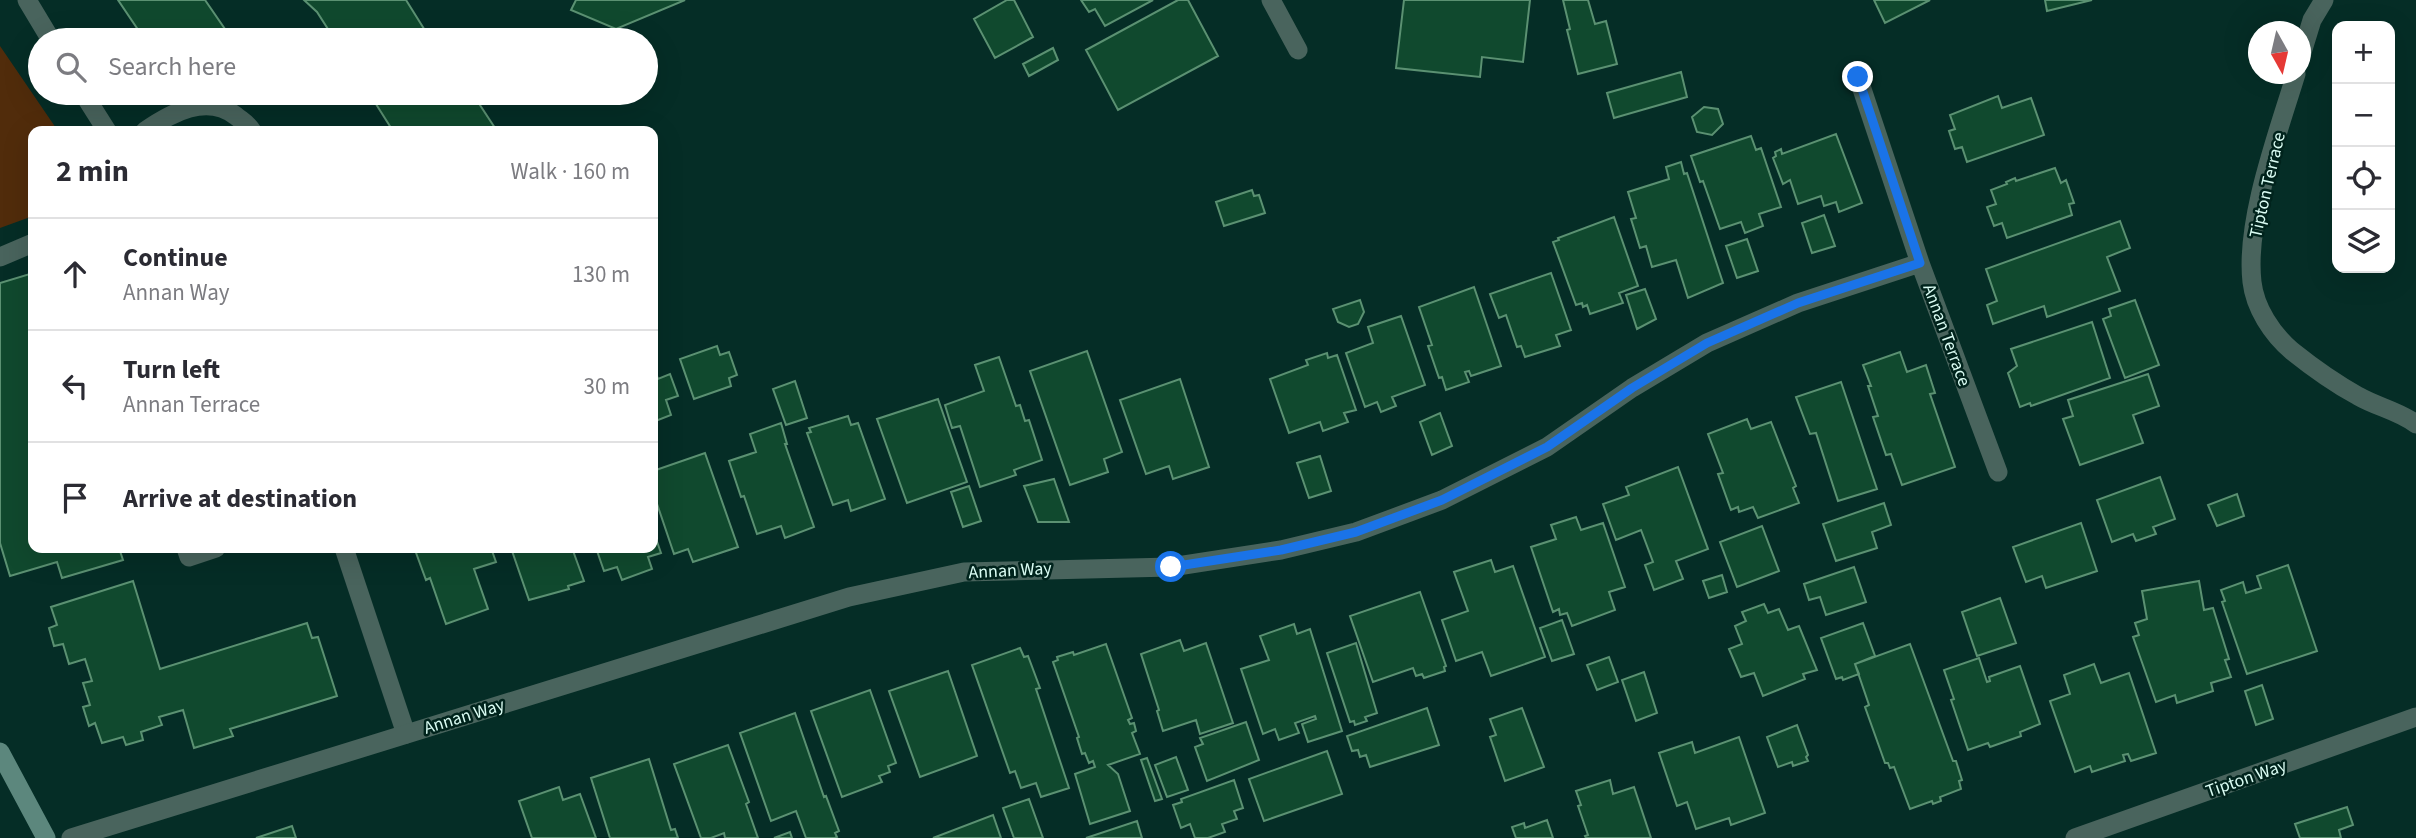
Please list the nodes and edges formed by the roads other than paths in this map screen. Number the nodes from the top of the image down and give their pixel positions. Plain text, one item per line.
1 (27, 0) edge
2 (1271, 0) edge
3 (2324, 0) edge
4 (2311, 23) edge
5 (44, 28) edge
6 (1298, 50) dead end
7 (1858, 77) dead end
8 (2293, 84) edge
9 (91, 105) edge
10 (203, 105) edge
11 (211, 105) edge
12 (104, 126) edge
13 (154, 126) edge
14 (249, 126) edge
15 (28, 245) edge
16 (0, 257) edge
17 (1920, 263) junction
18 (2416, 424) edge
19 (1998, 472) dead end
20 (346, 553) edge
21 (2416, 717) edge
22 (406, 734) junction
23 (0, 752) edge
24 (47, 838) edge
25 (71, 838) edge
26 (2075, 838) edge

1 - 5 street
2 - 6 street
3 - 4 street
7 - 17 street, Annan Terrace
8 - 18 street, Tipton Terrace
9 - 12 street
10 - 13 street
11 - 14 street
15 - 16 street
17 - 19 street, Annan Terrace
17 - 22 street, Annan Way
20 - 22 street
21 - 26 street, Tipton Way
22 - 25 street, Annan Way
23 - 24 main road

